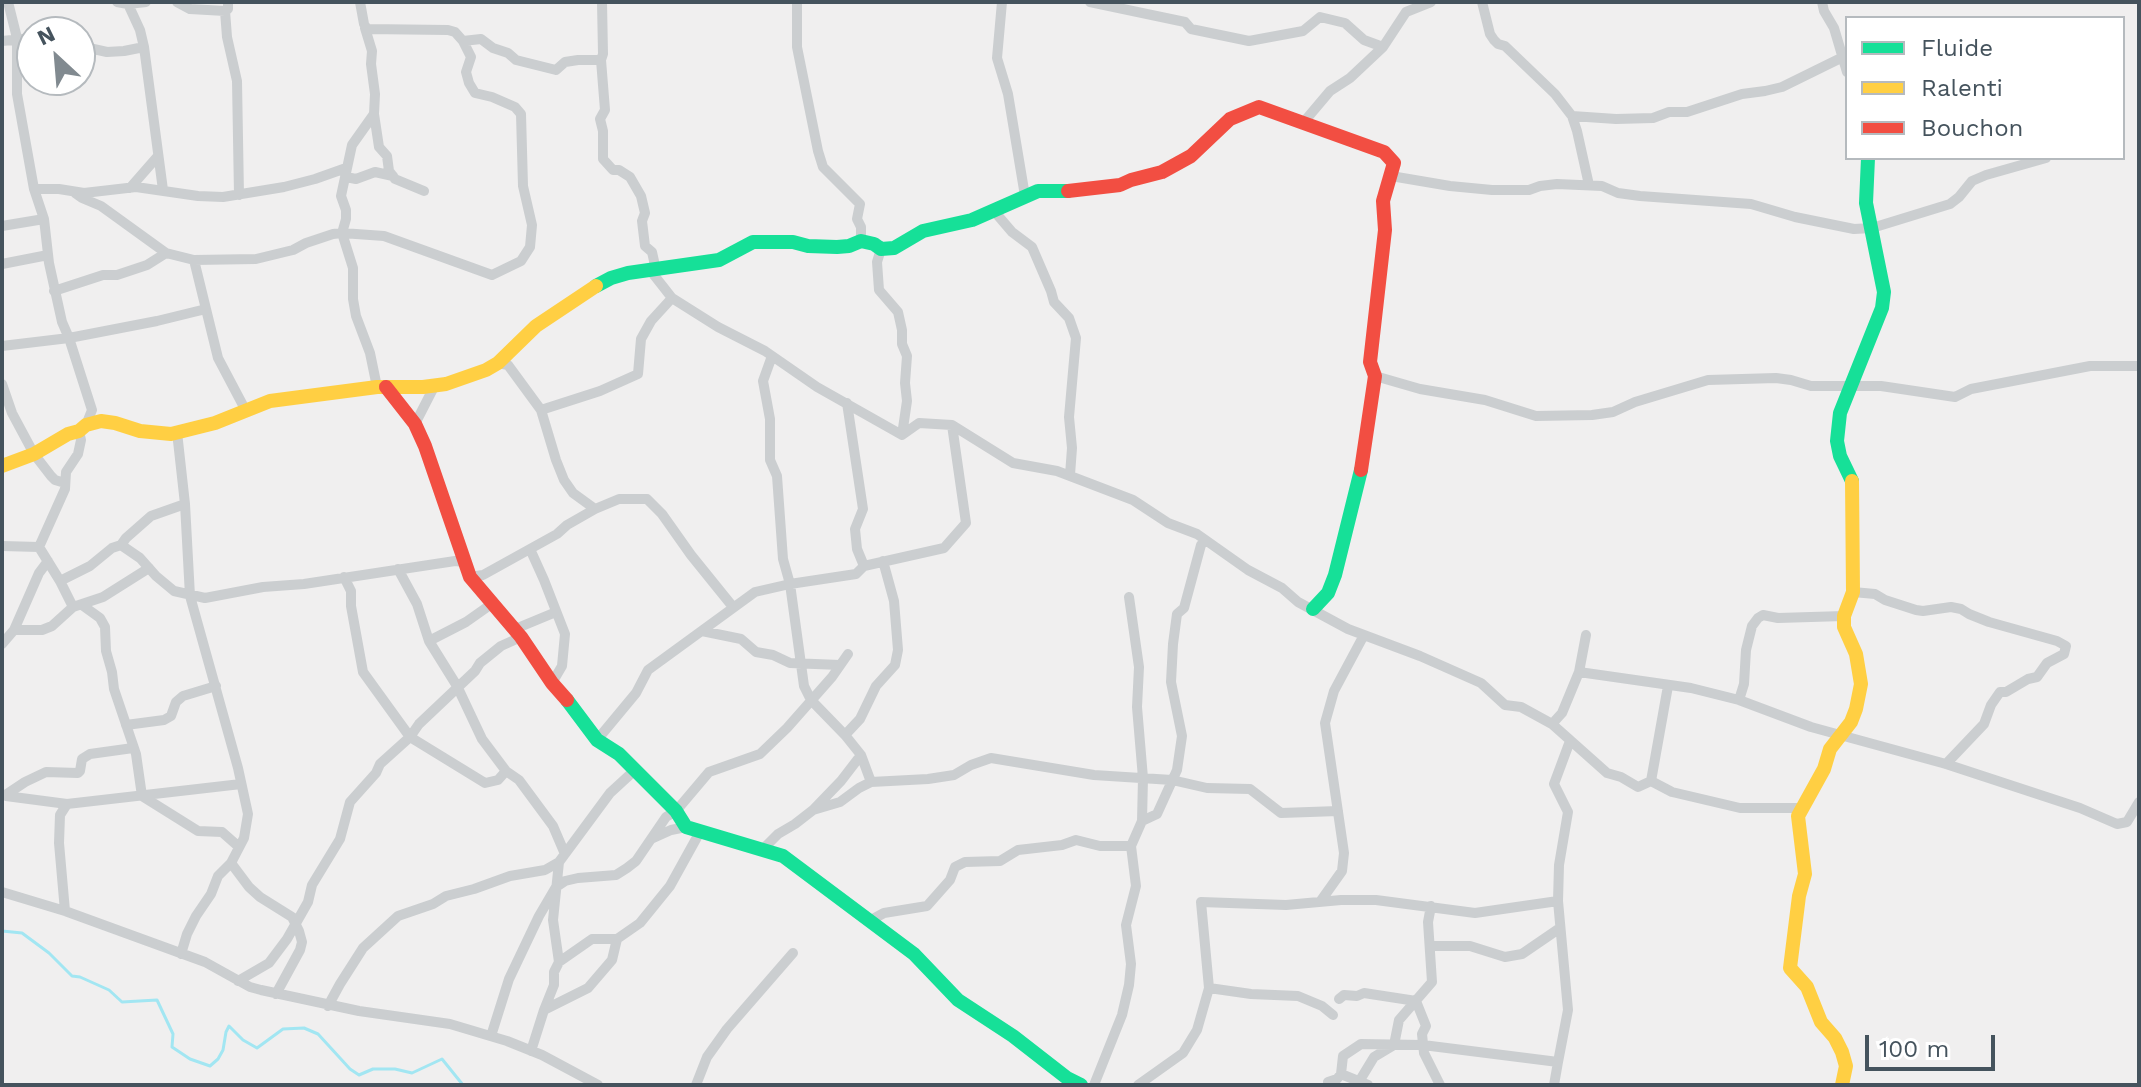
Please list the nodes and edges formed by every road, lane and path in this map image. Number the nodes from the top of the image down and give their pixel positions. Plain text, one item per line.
1 (8, 2) edge
2 (146, 2) edge
3 (177, 2) edge
4 (360, 2) edge
5 (602, 2) edge
6 (797, 2) edge
7 (1002, 2) edge
8 (1090, 2) edge
9 (1431, 2) edge
10 (1482, 2) edge
11 (1822, 2) edge
12 (122, 3) edge
13 (227, 4) edge
14 (1404, 7) edge
15 (365, 28) junction
16 (16, 34) edge
17 (463, 41) junction
18 (144, 47) junction
19 (1383, 47) junction
20 (96, 50) edge
21 (1843, 57) junction
22 (601, 60) junction
23 (1845, 64) edge
24 (17, 96) edge
25 (374, 114) junction
26 (1572, 116) junction
27 (1303, 123) junction
28 (158, 156) junction
29 (1868, 160) edge
30 (2039, 160) edge
31 (346, 173) junction
32 (393, 176) junction
33 (1391, 176) junction
34 (1589, 185) junction
35 (130, 188) junction
36 (34, 189) junction
37 (163, 190) junction
38 (424, 191) dead end
39 (75, 193) junction
40 (239, 195) junction
41 (1025, 196) junction
42 (994, 211) junction
43 (44, 219) junction
44 (2, 226) edge
45 (1872, 228) junction
46 (342, 233) junction
47 (861, 241) junction
48 (881, 249) junction
49 (166, 253) junction
50 (48, 255) junction
51 (194, 260) junction
52 (2, 264) edge
53 (652, 270) junction
54 (54, 291) junction
55 (672, 298) junction
56 (206, 309) junction
57 (69, 338) junction
58 (2, 346) edge
59 (772, 356) junction
60 (498, 363) junction
61 (2139, 366) edge
62 (1375, 376) junction
63 (2, 384) edge
64 (435, 385) junction
65 (1850, 386) junction
66 (382, 387) junction
67 (4, 397) edge
68 (90, 400) junction
69 (847, 403) junction
70 (541, 410) junction
71 (246, 411) junction
72 (115, 423) junction
73 (415, 424) junction
74 (952, 425) junction
75 (82, 428) junction
76 (177, 432) junction
77 (902, 435) junction
78 (34, 454) junction
79 (2, 466) edge
80 (1070, 475) junction
81 (65, 483) junction
82 (185, 504) junction
83 (595, 509) junction
84 (1205, 541) junction
85 (121, 545) junction
86 (2, 546) edge
87 (39, 547) junction
88 (530, 549) junction
89 (48, 561) junction
90 (883, 561) junction
91 (464, 562) junction
92 (864, 566) junction
93 (149, 568) junction
94 (398, 569) junction
95 (344, 577) junction
96 (470, 577) junction
97 (60, 581) junction
98 (790, 584) junction
99 (1853, 592) junction
100 (190, 596) junction
101 (1129, 597) dead end
102 (493, 603) junction
103 (77, 606) junction
104 (733, 607) junction
105 (1313, 609) junction
106 (556, 612) junction
107 (1844, 616) junction
108 (14, 630) junction
109 (702, 631) junction
110 (518, 633) junction
111 (1364, 635) junction
112 (1586, 635) dead end
113 (429, 641) junction
114 (3, 644) edge
115 (848, 654) dead end
116 (801, 664) junction
117 (840, 665) junction
118 (1579, 672) junction
119 (552, 683) junction
120 (216, 686) junction
121 (457, 686) junction
122 (1668, 686) junction
123 (811, 700) junction
124 (1739, 700) junction
125 (1552, 724) junction
126 (126, 725) junction
127 (845, 735) junction
128 (1841, 736) junction
129 (410, 737) junction
130 (597, 740) junction
131 (1570, 741) junction
132 (133, 748) junction
133 (861, 755) junction
134 (1946, 764) junction
135 (635, 770) junction
136 (506, 771) junction
137 (1143, 778) junction
138 (1172, 780) junction
139 (1651, 781) junction
140 (871, 782) junction
141 (241, 784) junction
142 (4, 796) edge
143 (142, 796) junction
144 (2139, 802) edge
145 (67, 804) junction
146 (1803, 808) junction
147 (813, 810) junction
148 (676, 811) junction
149 (1338, 811) junction
150 (1142, 821) junction
151 (693, 828) junction
152 (651, 839) junction
153 (1131, 846) junction
154 (239, 847) junction
155 (762, 850) junction
156 (562, 858) junction
157 (231, 863) junction
158 (556, 887) junction
159 (2, 892) edge
160 (1558, 901) junction
161 (1320, 902) junction
162 (1431, 906) junction
163 (65, 911) junction
164 (871, 920) junction
165 (296, 924) junction
166 (1560, 928) junction
167 (617, 939) junction
168 (1430, 946) junction
169 (793, 953) dead end
170 (181, 954) junction
171 (559, 962) junction
172 (238, 981) junction
173 (1209, 988) junction
174 (276, 994) junction
175 (1339, 999) dead end
176 (1416, 1001) junction
177 (328, 1006) junction
178 (544, 1010) junction
179 (1333, 1015) dead end
180 (491, 1036) junction
181 (1394, 1045) junction
182 (1423, 1045) junction
183 (531, 1051) junction
184 (1558, 1062) junction
185 (1341, 1074) junction
186 (1328, 1082) dead end
187 (1361, 1084) edge
188 (598, 1085) edge
189 (696, 1085) edge
190 (1081, 1085) edge
191 (1094, 1085) edge
192 (1138, 1085) edge
193 (1440, 1085) edge
194 (1554, 1085) edge
195 (1842, 1085) edge

1 - 16 street
2 - 12 street
3 - 13 street
4 - 15 street
5 - 22 street
6 - 47 street
7 - 41 street
8 - 19 street
9 - 14 street
10 - 26 street
11 - 21 street
12 - 18 street
13 - 40 street
14 - 19 street
15 - 17 street
15 - 25 street
17 - 22 street
17 - 46 street
18 - 20 street
18 - 28 street
19 - 27 street
21 - 23 street
21 - 26 street
22 - 53 street
24 - 36 street
25 - 31 street
25 - 32 street
26 - 34 street
27 - 33 street
27 - 41 street
28 - 35 street
28 - 37 street
29 - 45 street
30 - 45 street
31 - 32 street
31 - 40 street
31 - 46 street
32 - 38 street
33 - 34 street
33 - 62 street
34 - 45 street
35 - 37 street
35 - 39 street
36 - 39 street
36 - 43 street
37 - 40 street
39 - 49 street
41 - 42 street
42 - 48 street
42 - 80 street
43 - 44 street
43 - 50 street
45 - 65 street
46 - 51 street
46 - 66 street
47 - 48 street
47 - 53 street
48 - 77 street
49 - 51 street
49 - 54 street
50 - 52 street
50 - 54 street
51 - 56 street
53 - 55 street
53 - 60 street
54 - 57 street
55 - 59 street
55 - 70 street
56 - 57 street
56 - 71 street
57 - 58 street
57 - 68 street
59 - 69 street
59 - 98 street
60 - 64 street
60 - 70 street
61 - 65 street
62 - 65 street
62 - 105 street
63 - 67 street
64 - 66 street
64 - 73 street
65 - 99 street
66 - 71 street
66 - 73 street
67 - 78 street
68 - 72 street
68 - 75 street
69 - 77 street
69 - 92 street
70 - 83 street
71 - 76 street
72 - 75 street
72 - 76 street
73 - 91 street
74 - 77 street
74 - 80 street
74 - 90 street
75 - 78 street
75 - 81 street
76 - 82 street
78 - 79 street
78 - 81 street
80 - 84 street
81 - 87 street
82 - 85 street
82 - 100 street
83 - 88 street
83 - 104 street
84 - 105 street
84 - 138 street
85 - 93 street
85 - 97 street
86 - 87 street
87 - 89 street
88 - 96 street
88 - 106 street
89 - 97 street
89 - 108 street
90 - 92 street
90 - 127 street
91 - 94 street
91 - 96 street
92 - 98 street
93 - 100 street
93 - 103 street
94 - 95 street
94 - 113 street
95 - 100 street
95 - 129 street
96 - 102 street
97 - 103 street
98 - 104 street
98 - 116 street
99 - 107 street
99 - 134 street
100 - 120 street
101 - 137 street
102 - 110 street
102 - 113 street
103 - 108 street
103 - 126 street
104 - 109 street
105 - 111 street
106 - 110 street
106 - 119 street
107 - 124 street
107 - 128 street
108 - 114 street
109 - 116 street
109 - 130 street
110 - 119 street
110 - 121 street
111 - 125 street
111 - 149 street
112 - 118 street
113 - 121 street
115 - 117 street
116 - 117 street
116 - 123 street
117 - 123 street
118 - 122 street
118 - 125 street
119 - 130 street
120 - 126 street
120 - 141 street
121 - 129 street
121 - 136 street
122 - 124 street
122 - 139 street
123 - 127 street
123 - 148 street
124 - 128 street
125 - 131 street
126 - 132 street
127 - 133 street
128 - 134 street
128 - 146 street
129 - 136 street
129 - 165 street
130 - 135 street
131 - 139 street
131 - 160 street
132 - 142 street
132 - 143 street
133 - 140 street
133 - 147 street
134 - 144 street
135 - 148 street
135 - 156 street
136 - 156 street
137 - 138 street
137 - 140 street
137 - 150 street
138 - 149 street
138 - 150 street
139 - 146 street
140 - 147 street
141 - 143 street
141 - 154 street
142 - 145 street
143 - 145 street
143 - 154 street
145 - 163 street
146 - 195 street
147 - 155 street
148 - 151 street
148 - 152 street
149 - 161 street
150 - 153 street
151 - 152 street
151 - 155 street
151 - 167 street
152 - 158 street
153 - 164 street
153 - 191 street
154 - 157 street
155 - 164 street
156 - 158 street
156 - 177 street
157 - 165 street
157 - 170 street
158 - 171 street
158 - 180 street
159 - 163 street
160 - 162 street
160 - 166 street
161 - 162 street
161 - 173 street
162 - 168 street
163 - 170 street
164 - 190 street
165 - 172 street
165 - 174 street
166 - 168 street
166 - 184 street
167 - 171 street
167 - 178 street
168 - 176 street
169 - 189 street
170 - 172 street
171 - 178 street
172 - 174 street
173 - 179 street
173 - 192 street
174 - 177 street
175 - 176 street
176 - 181 street
176 - 182 street
177 - 180 street
178 - 183 street
180 - 183 street
181 - 182 street
181 - 185 street
181 - 187 street
182 - 184 street
182 - 193 street
183 - 188 street
184 - 194 street
185 - 186 street
185 - 187 street

